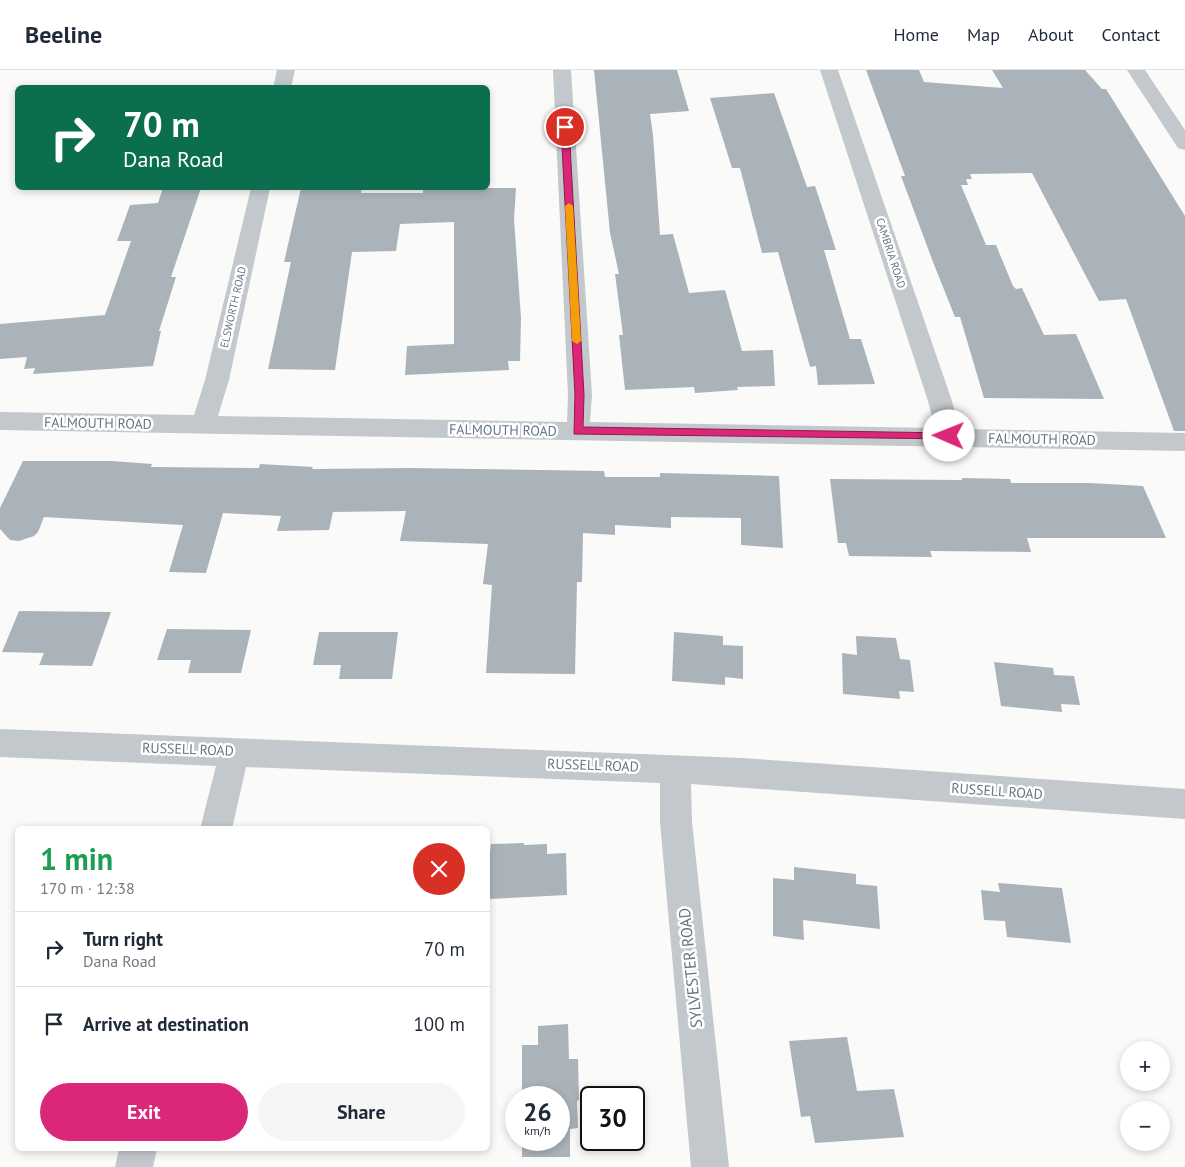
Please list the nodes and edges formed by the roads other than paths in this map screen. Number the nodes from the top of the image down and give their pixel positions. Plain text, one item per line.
1 (286, 70) edge
2 (562, 70) edge
3 (829, 70) edge
4 (1136, 70) edge
5 (283, 85) edge
6 (1185, 144) edge
7 (260, 190) edge
8 (0, 420) edge
9 (203, 425) junction
10 (578, 431) junction
11 (949, 436) junction
12 (1185, 442) edge
13 (0, 743) edge
14 (235, 751) junction
15 (675, 768) junction
16 (1185, 804) edge
17 (217, 826) edge
18 (138, 1151) edge
19 (134, 1167) edge
20 (710, 1167) edge

1 - 5 street
2 - 10 street
3 - 11 street, CAMBRIA ROAD
4 - 6 street
7 - 9 street, ELSWORTH ROAD
8 - 9 street, FALMOUTH ROAD
9 - 10 street, FALMOUTH ROAD
10 - 11 street, FALMOUTH ROAD
11 - 12 street, FALMOUTH ROAD
13 - 14 street, RUSSELL ROAD
14 - 15 street, RUSSELL ROAD
14 - 17 street
15 - 16 street, RUSSELL ROAD
15 - 20 street, SYLVESTER ROAD
18 - 19 street

